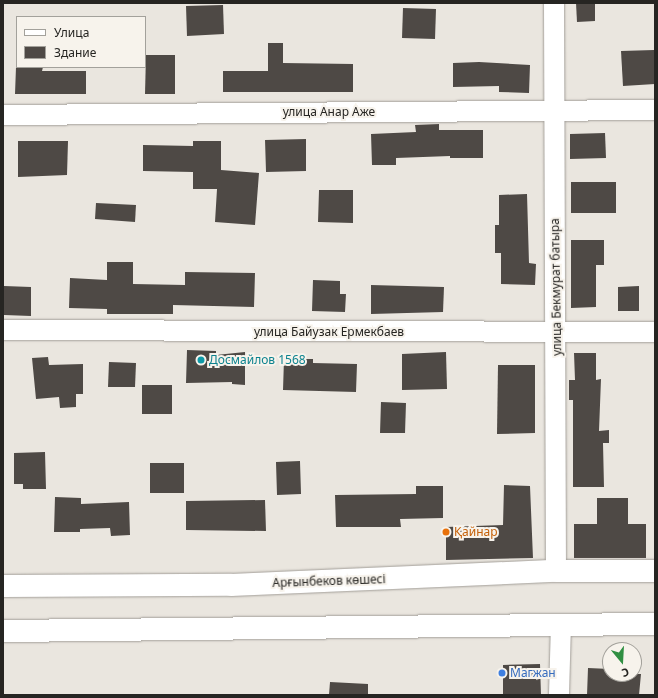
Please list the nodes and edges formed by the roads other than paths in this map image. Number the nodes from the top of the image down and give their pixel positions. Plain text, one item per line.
1 (554, 3) edge
2 (655, 110) edge
3 (554, 111) junction
4 (3, 115) edge
5 (3, 330) edge
6 (655, 332) edge
7 (556, 333) junction
8 (556, 571) junction
9 (655, 571) edge
10 (3, 586) edge
11 (655, 624) edge
12 (561, 625) junction
13 (3, 631) edge
14 (559, 695) edge

1 - 3 street, улица Бекмурат батыра
2 - 3 street, улица Анар Аже
3 - 4 street, улица Анар Аже
3 - 7 street, улица Бекмурат батыра
5 - 7 street, улица Байузак Ермекбаев
6 - 7 street, улица Байузак Ермекбаев
7 - 8 street, улица Бекмурат батыра
8 - 9 main road, Арғынбеков көшесі
8 - 10 main road, Арғынбеков көшесі
11 - 12 main road
12 - 13 main road
12 - 14 street

